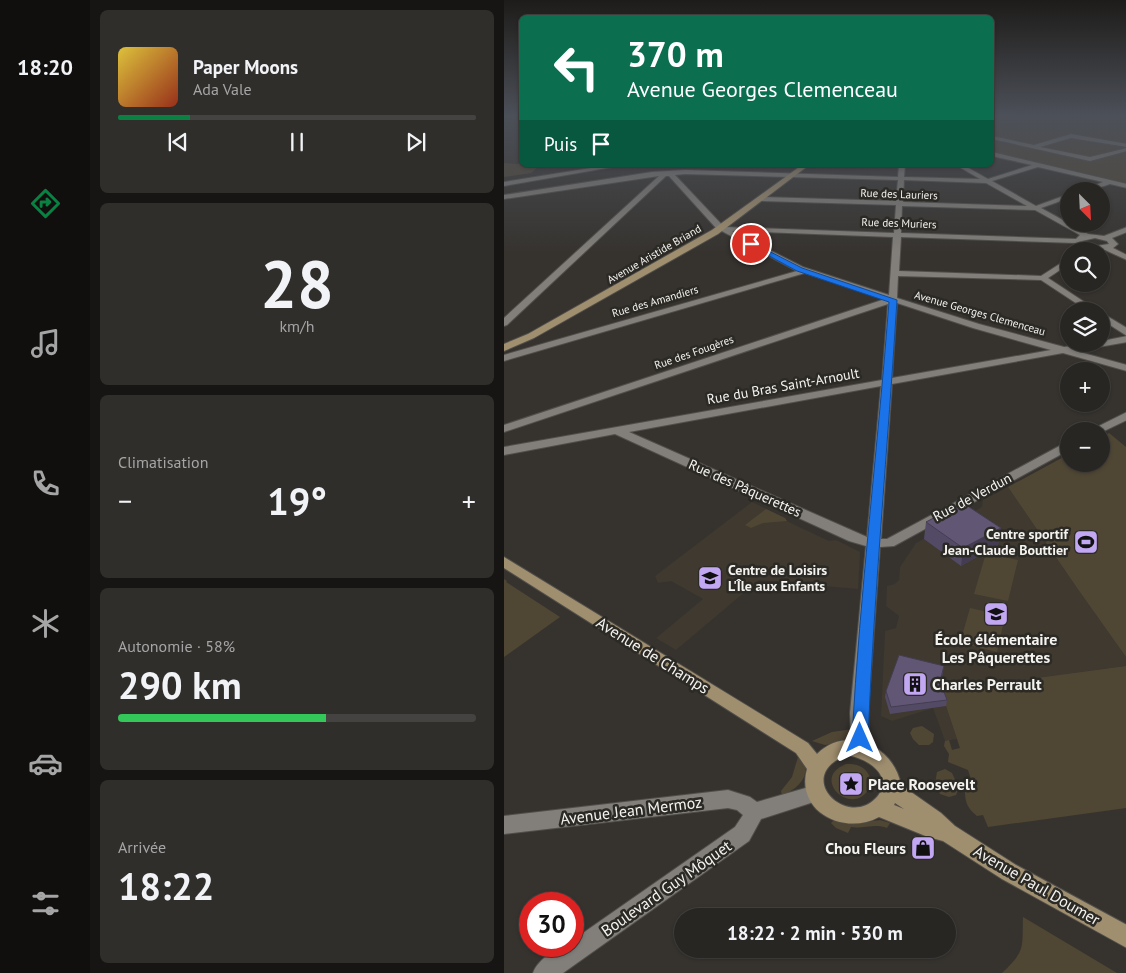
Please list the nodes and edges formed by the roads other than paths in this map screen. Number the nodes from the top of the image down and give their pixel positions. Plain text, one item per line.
1 (1023, 161) edge
2 (1038, 165) junction
3 (609, 167) edge
4 (696, 167) edge
5 (803, 167) edge
6 (902, 167) edge
7 (962, 167) edge
8 (680, 172) junction
9 (663, 174) junction
10 (793, 175) junction
11 (901, 178) junction
12 (987, 181) junction
13 (1109, 182) edge
14 (1110, 182) edge
15 (504, 184) edge
16 (1126, 186) edge
17 (504, 197) edge
18 (762, 199) junction
19 (1060, 199) edge
20 (900, 204) junction
21 (1036, 208) junction
22 (720, 228) junction
23 (1126, 229) edge
24 (897, 235) junction
25 (1086, 236) junction
26 (1105, 238) junction
27 (1078, 241) joint
28 (1114, 245) junction
29 (1110, 246) edge
30 (1126, 258) edge
31 (1060, 266) edge
32 (804, 271) junction
33 (894, 273) junction
34 (1043, 278) junction
35 (893, 300) junction
36 (1080, 302) edge
37 (1110, 321) edge
38 (504, 323) edge
39 (1126, 332) edge
40 (1126, 339) edge
41 (1110, 342) edge
42 (1060, 350) edge
43 (1060, 352) edge
44 (1068, 352) edge
45 (506, 353) edge
46 (1126, 368) edge
47 (887, 382) junction
48 (1126, 415) edge
49 (1110, 423) edge
50 (504, 429) edge
51 (617, 431) junction
52 (1060, 450) edge
53 (504, 451) edge
54 (874, 543) junction
55 (504, 562) edge
56 (802, 748) junction
57 (867, 750) junction
58 (829, 753) junction
59 (816, 767) junction
60 (891, 790) junction
61 (816, 793) junction
62 (879, 808) junction
63 (754, 812) junction
64 (504, 825) edge
65 (948, 833) junction
66 (1126, 937) edge
67 (544, 973) edge

1 - 2 street
2 - 12 street
2 - 13 street
3 - 15 street
4 - 8 street
5 - 10 street, Avenue Aristide Briand
6 - 11 street
7 - 12 street
8 - 9 street
8 - 10 street
9 - 17 street
9 - 22 street
9 - 38 street
10 - 11 street
10 - 18 street, Avenue Aristide Briand
11 - 12 street
11 - 20 street
12 - 21 street
14 - 16 street
18 - 20 street, Rue des Lauriers
18 - 22 street, Avenue Aristide Briand
19 - 21 street
20 - 21 street, Rue des Lauriers
20 - 24 street
21 - 25 street
22 - 24 street, Rue des Muriers
22 - 32 street, Avenue Georges Clemenceau
22 - 45 street, Avenue Aristide Briand
23 - 26 street
24 - 27 street, Rue des Muriers
24 - 33 street
25 - 26 street
25 - 27 street
26 - 28 street
28 - 29 street
28 - 30 street
31 - 34 street
32 - 35 street, Avenue Georges Clemenceau
32 - 45 street, Rue des Amandiers
33 - 34 street
33 - 35 street
34 - 36 street
35 - 42 street, Avenue Georges Clemenceau
35 - 47 street
35 - 50 street, Rue des Fougères
37 - 39 street
40 - 41 street, Rue du Bras Saint-Arnoult
43 - 47 street, Rue du Bras Saint-Arnoult
44 - 46 street, Avenue Georges Clemenceau
47 - 51 street, Rue du Bras Saint-Arnoult
47 - 54 street
48 - 49 street
51 - 53 street, Rue du Bras Saint-Arnoult
51 - 54 street, Rue des Pâquerettes
52 - 54 street, Rue de Verdun
54 - 57 street
55 - 56 street, Avenue de Champs
56 - 58 street, Avenue de Champs
56 - 59 street, Avenue de Champs
57 - 58 street
57 - 60 street
58 - 59 street
59 - 61 street
60 - 62 street
60 - 65 street, Avenue Paul Doumer
61 - 62 street
61 - 63 street
62 - 65 street, Avenue Paul Doumer
63 - 64 street, Avenue Jean Mermoz
63 - 67 street, Boulevard Guy Môquet
65 - 66 street, Avenue Paul Doumer

